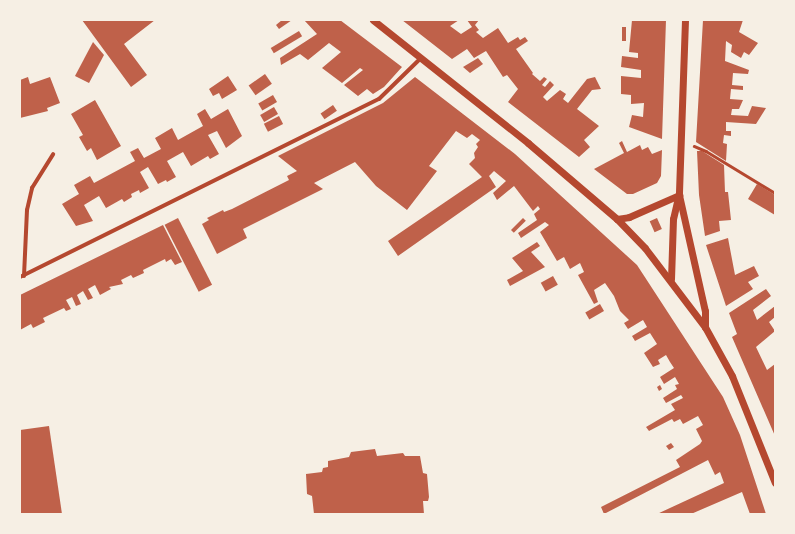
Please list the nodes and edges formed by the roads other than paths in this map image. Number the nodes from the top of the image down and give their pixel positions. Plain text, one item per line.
1 (373, 20) edge
2 (685, 20) edge
3 (421, 58) junction
4 (53, 154) dead end
5 (679, 195) junction
6 (617, 219) junction
7 (22, 276) edge
8 (670, 279) junction
9 (704, 327) junction
10 (775, 483) edge

1 - 3 street
2 - 5 street
3 - 6 street
3 - 7 street
4 - 7 street
5 - 6 street
5 - 8 street
5 - 9 street
6 - 8 street
8 - 9 street
9 - 10 street

